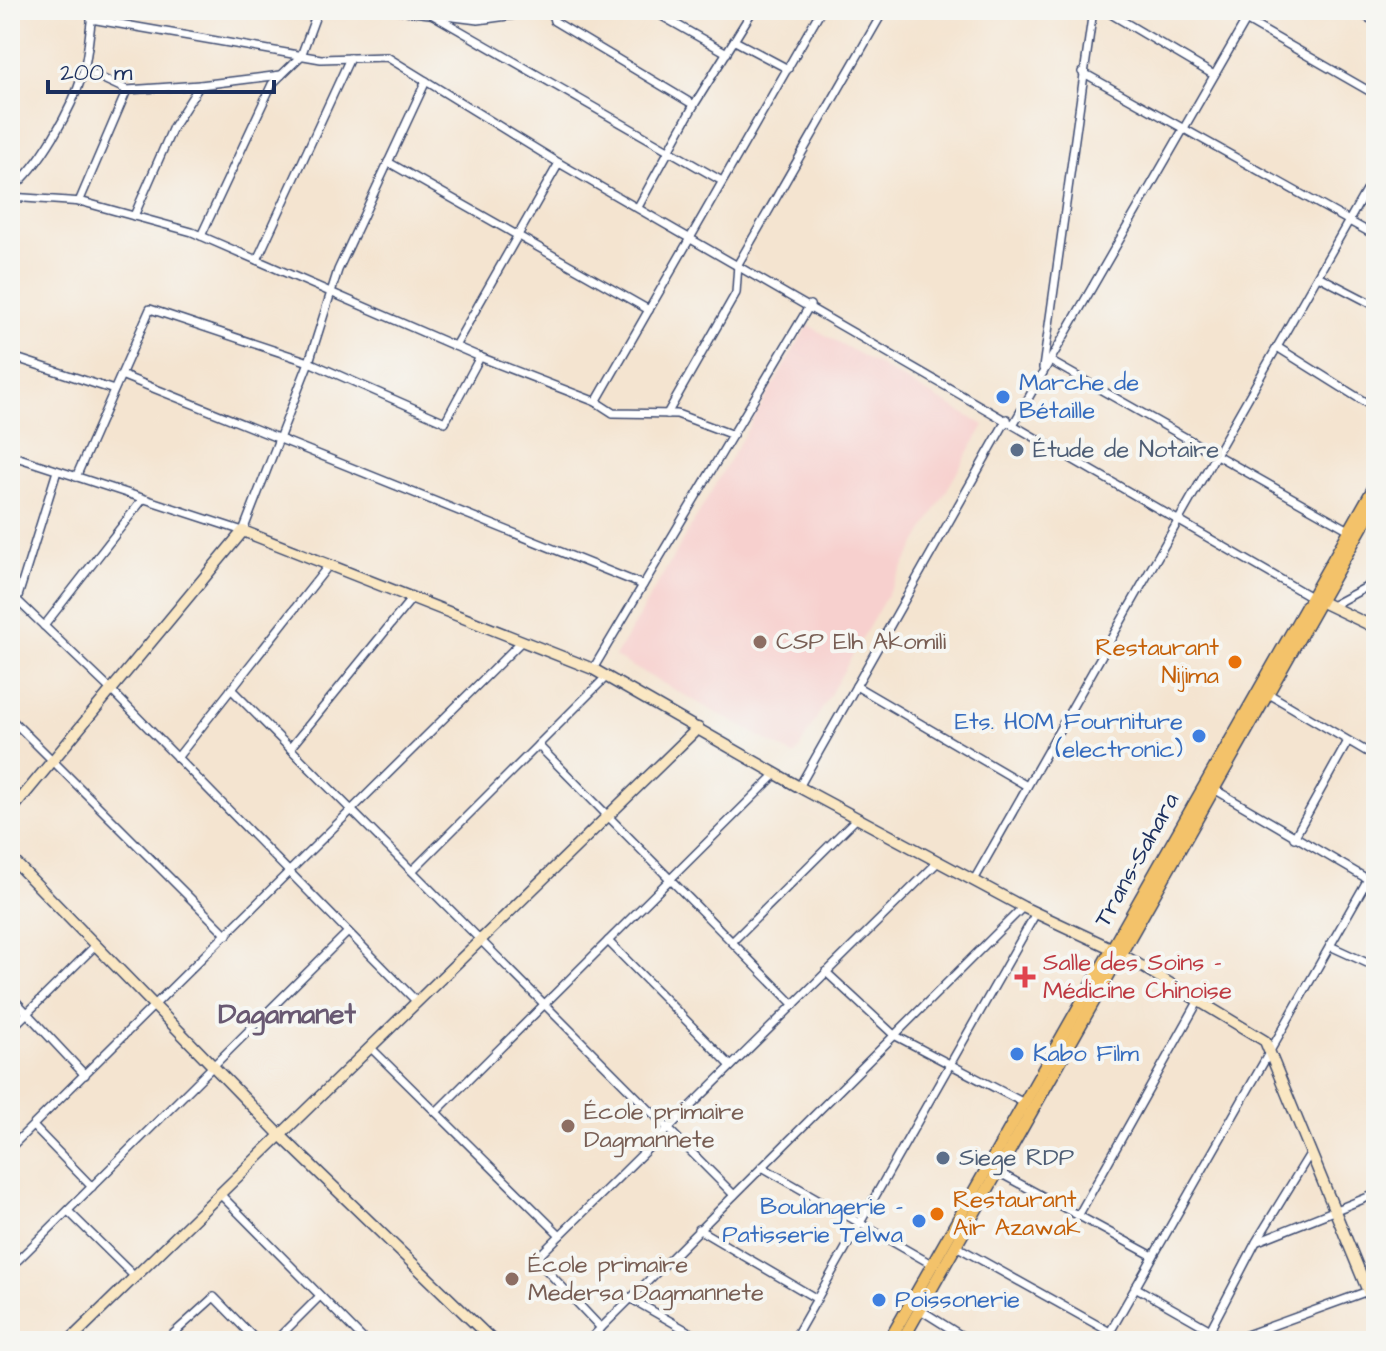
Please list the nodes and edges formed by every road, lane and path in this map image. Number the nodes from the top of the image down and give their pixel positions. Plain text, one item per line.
1 (318, 10) edge
2 (397, 10) edge
3 (651, 10) edge
4 (821, 10) edge
5 (884, 10) edge
6 (1093, 10) edge
7 (1104, 10) edge
8 (1228, 10) edge
9 (1252, 10) edge
10 (1354, 10) edge
11 (752, 11) edge
12 (92, 14) edge
13 (433, 15) junction
14 (1246, 20) junction
15 (1376, 22) edge
16 (735, 41) junction
17 (727, 53) junction
18 (301, 56) junction
19 (350, 58) junction
20 (788, 69) junction
21 (84, 70) junction
22 (1082, 72) junction
23 (281, 75) junction
24 (1214, 75) junction
25 (426, 81) junction
26 (200, 85) junction
27 (127, 90) junction
28 (1376, 95) edge
29 (694, 105) junction
30 (1184, 127) junction
31 (668, 150) junction
32 (388, 162) junction
33 (559, 163) junction
34 (1376, 173) edge
35 (722, 181) junction
36 (10, 190) edge
37 (10, 197) edge
38 (79, 202) junction
39 (638, 207) junction
40 (134, 216) junction
41 (1349, 221) junction
42 (518, 235) junction
43 (201, 236) junction
44 (1376, 236) edge
45 (691, 237) junction
46 (257, 260) junction
47 (738, 264) junction
48 (1318, 276) junction
49 (331, 291) junction
50 (810, 305) junction
51 (1376, 306) edge
52 (649, 310) junction
53 (455, 346) junction
54 (1277, 347) junction
55 (10, 356) edge
56 (480, 357) junction
57 (1050, 361) junction
58 (309, 362) junction
59 (121, 375) junction
60 (1042, 375) junction
61 (114, 390) junction
62 (596, 402) junction
63 (1376, 409) edge
64 (667, 414) junction
65 (1011, 421) junction
66 (733, 435) junction
67 (279, 438) junction
68 (1217, 453) junction
69 (10, 455) edge
70 (57, 471) junction
71 (76, 477) junction
72 (1376, 484) edge
73 (143, 499) junction
74 (1376, 502) edge
75 (1179, 519) junction
76 (243, 531) junction
77 (1353, 532) junction
78 (329, 565) junction
79 (1376, 582) edge
80 (643, 585) junction
81 (412, 598) junction
82 (18, 601) junction
83 (1321, 601) junction
84 (10, 622) edge
85 (44, 626) junction
86 (1376, 628) edge
87 (522, 641) junction
88 (1282, 658) junction
89 (593, 669) junction
90 (606, 677) junction
91 (856, 686) junction
92 (231, 689) junction
93 (111, 690) junction
94 (1269, 694) junction
95 (10, 718) edge
96 (698, 728) junction
97 (1348, 741) junction
98 (538, 745) junction
99 (291, 747) junction
100 (1376, 757) edge
101 (177, 758) junction
102 (52, 760) junction
103 (776, 774) junction
104 (1027, 786) junction
105 (799, 787) junction
106 (1214, 789) junction
107 (353, 810) junction
108 (10, 812) edge
109 (607, 816) junction
110 (857, 818) junction
111 (1294, 838) junction
112 (10, 857) edge
113 (938, 862) junction
114 (1376, 865) edge
115 (413, 870) junction
116 (290, 873) junction
117 (670, 879) junction
118 (974, 880) junction
119 (1367, 880) junction
120 (1376, 884) edge
121 (1023, 907) junction
122 (1036, 913) junction
123 (348, 932) junction
124 (227, 935) junction
125 (481, 939) junction
126 (608, 941) junction
127 (732, 942) junction
128 (96, 945) junction
129 (1330, 946) junction
130 (1117, 952) junction
131 (1376, 967) edge
132 (826, 972) junction
133 (10, 995) edge
134 (1199, 1000) junction
135 (417, 1002) junction
136 (545, 1004) junction
137 (794, 1005) junction
138 (156, 1007) junction
139 (27, 1013) junction
140 (10, 1030) edge
141 (894, 1035) junction
142 (370, 1047) junction
143 (1269, 1052) junction
144 (950, 1064) junction
145 (731, 1066) junction
146 (214, 1067) junction
147 (85, 1075) junction
148 (1026, 1104) junction
149 (436, 1112) junction
150 (33, 1126) junction
151 (668, 1128) junction
152 (280, 1135) junction
153 (10, 1148) edge
154 (1311, 1152) junction
155 (762, 1167) junction
156 (998, 1172) junction
157 (92, 1187) junction
158 (220, 1194) junction
159 (1376, 1194) edge
160 (734, 1195) junction
161 (1334, 1210) junction
162 (68, 1211) junction
163 (1078, 1216) junction
164 (861, 1222) junction
165 (698, 1229) junction
166 (560, 1235) junction
167 (1256, 1242) junction
168 (956, 1246) junction
169 (1153, 1256) junction
170 (10, 1261) edge
171 (933, 1265) junction
172 (135, 1277) junction
173 (1135, 1287) junction
174 (1368, 1291) junction
175 (320, 1296) junction
176 (628, 1297) junction
177 (817, 1299) junction
178 (915, 1307) junction
179 (1376, 1311) edge
180 (601, 1328) junction
181 (1110, 1332) junction
182 (1209, 1336) edge
183 (77, 1338) edge
184 (180, 1341) edge
185 (257, 1341) edge
186 (275, 1341) edge
187 (365, 1341) edge
188 (493, 1341) edge
189 (588, 1341) edge
190 (705, 1341) edge
191 (793, 1341) edge
192 (889, 1341) edge
193 (902, 1341) edge
194 (970, 1341) edge
195 (1105, 1341) edge

1 - 18 street
2 - 13 street
3 - 17 street
4 - 20 street
5 - 47 street
6 - 22 street
7 - 24 street
8 - 14 street
9 - 14 street
10 - 15 street
11 - 16 street
12 - 18 street
12 - 21 street
13 - 29 street
13 - 31 street
14 - 24 street
14 - 28 street
16 - 17 street
16 - 20 street
17 - 29 street
18 - 19 street
18 - 23 street
19 - 25 street
19 - 46 street
20 - 35 street
21 - 27 street
21 - 36 street
22 - 30 street
22 - 60 street
23 - 26 street
23 - 43 street
24 - 30 street
25 - 32 street
25 - 33 street
26 - 27 street
26 - 40 street
27 - 38 street
29 - 31 street
30 - 41 street
30 - 57 street
31 - 35 street
31 - 39 street
32 - 42 street
32 - 49 street
33 - 39 street
33 - 42 street
34 - 41 street
35 - 45 street
37 - 38 street
38 - 40 street
39 - 45 street
40 - 43 street
41 - 44 street
41 - 48 street
42 - 52 street
42 - 53 street
43 - 46 street
45 - 47 street
45 - 52 street
46 - 49 street
47 - 50 street
47 - 64 street
48 - 51 street
48 - 54 street
49 - 53 street
49 - 58 street
50 - 65 street
50 - 66 street
52 - 62 street
53 - 56 street
54 - 63 street
54 - 68 street
55 - 61 street
56 - 58 street
56 - 62 street
57 - 60 street
57 - 68 street
58 - 59 street
58 - 67 street
59 - 61 street
59 - 67 street
60 - 65 street
61 - 71 street
62 - 64 street
64 - 66 street
65 - 75 street
65 - 91 street
66 - 80 street
67 - 76 street
67 - 80 street
68 - 75 street
68 - 77 street
69 - 70 street
70 - 71 street
70 - 82 street
71 - 73 street
72 - 77 main road, Trans-Sahara
73 - 76 street
73 - 85 street
74 - 77 main road, Trans-Sahara
75 - 83 street
75 - 104 street
76 - 78 street
76 - 93 street
77 - 83 main road, Trans-Sahara
78 - 81 street
78 - 92 street
79 - 83 street
80 - 89 street
81 - 87 street
81 - 99 street
82 - 84 street
82 - 85 street
83 - 86 street
83 - 88 main road, Trans-Sahara
85 - 93 street
87 - 89 street
87 - 107 street
88 - 94 main road, Trans-Sahara
88 - 130 main road, Trans-Sahara
89 - 90 street
90 - 96 street
90 - 98 street
91 - 104 street
91 - 105 street
92 - 99 street
92 - 101 street
93 - 101 street
93 - 102 street
94 - 97 street
94 - 106 main road, Trans-Sahara
95 - 102 street
96 - 103 street
96 - 109 street
97 - 100 street
97 - 111 street
98 - 109 street
98 - 115 street
99 - 107 street
101 - 116 street
102 - 108 street
102 - 124 street
103 - 105 street
103 - 117 street
104 - 118 street
105 - 110 street
106 - 111 street
106 - 130 main road, Trans-Sahara
107 - 115 street
107 - 116 street
109 - 117 street
109 - 125 street
110 - 113 street
110 - 127 street
111 - 119 street
112 - 128 street
113 - 118 street
113 - 132 street
114 - 119 street
115 - 125 street
116 - 123 street
116 - 124 street
117 - 126 street
117 - 127 street
118 - 121 street
119 - 120 street
119 - 129 street
121 - 122 street
121 - 141 street
122 - 130 street
122 - 144 street
123 - 135 street
123 - 146 street
124 - 138 street
125 - 135 street
125 - 136 street
126 - 136 street
126 - 145 street
127 - 137 street
128 - 138 street
128 - 139 street
129 - 131 street
129 - 143 street
130 - 134 street
130 - 148 main road, Trans-Sahara
130 - 156 main road, Trans-Sahara
132 - 137 street
132 - 141 street
133 - 139 street
134 - 143 street
134 - 163 street
135 - 142 street
136 - 149 street
136 - 151 street
137 - 145 street
138 - 146 street
138 - 147 street
139 - 140 street
139 - 147 street
141 - 144 street
141 - 155 street
142 - 149 street
142 - 152 street
143 - 154 street
143 - 169 street
144 - 148 street
144 - 164 street
145 - 151 street
146 - 152 street
146 - 157 street
147 - 150 street
148 - 171 main road, Trans-Sahara
149 - 166 street
150 - 153 street
150 - 157 street
151 - 160 street
151 - 166 street
152 - 158 street
152 - 188 street
154 - 161 street
154 - 167 street
155 - 160 street
155 - 164 street
156 - 163 street
156 - 168 main road, Trans-Sahara
157 - 162 street
158 - 172 street
158 - 175 street
159 - 161 street
160 - 165 street
161 - 167 street
161 - 174 street
162 - 170 street
162 - 172 street
163 - 169 street
164 - 171 street
164 - 177 street
165 - 176 street
165 - 177 street
166 - 180 street
167 - 182 street
168 - 178 main road, Trans-Sahara
168 - 181 street
169 - 173 street
171 - 178 main road, Trans-Sahara
172 - 183 street
173 - 181 street
173 - 182 street
174 - 179 street
174 - 182 street
175 - 186 street
175 - 187 street
176 - 180 street
176 - 190 street
177 - 191 street
178 - 192 main road, Trans-Sahara
178 - 193 main road, Trans-Sahara
178 - 194 street
180 - 189 street
181 - 195 street
184 - 185 street

